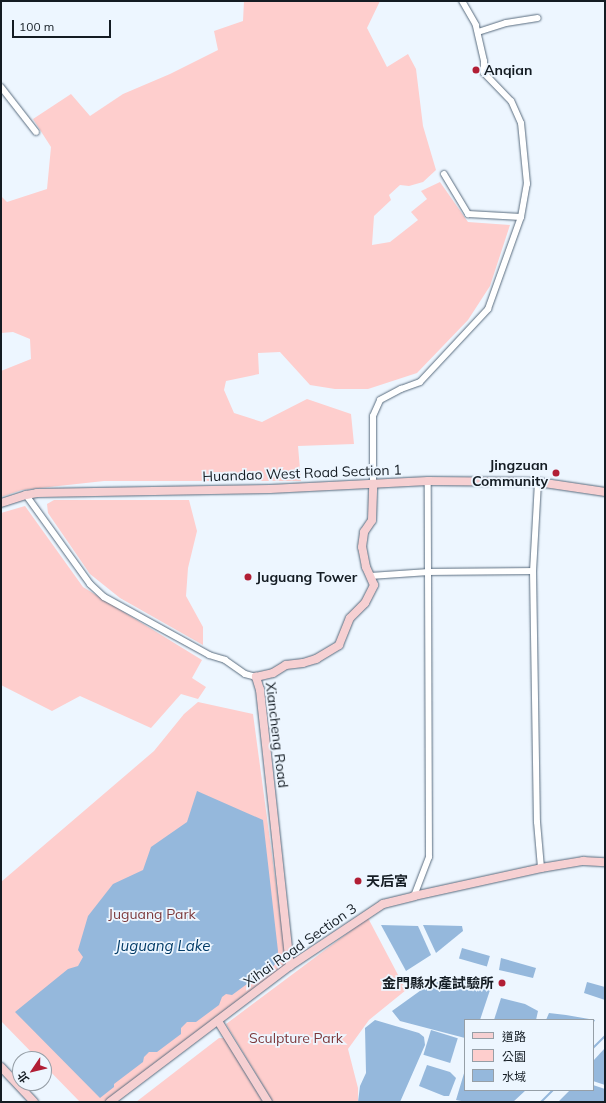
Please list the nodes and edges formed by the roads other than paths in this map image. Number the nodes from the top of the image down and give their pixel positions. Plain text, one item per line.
1 (462, 1) edge
2 (538, 18) dead end
3 (478, 32) junction
4 (1, 87) edge
5 (36, 132) dead end
6 (444, 174) dead end
7 (521, 217) junction
8 (428, 481) junction
9 (538, 482) junction
10 (373, 484) junction
11 (605, 492) edge
12 (26, 494) junction
13 (1, 503) edge
14 (533, 571) junction
15 (429, 572) junction
16 (370, 576) junction
17 (256, 677) junction
18 (605, 862) edge
19 (541, 868) junction
20 (414, 896) junction
21 (290, 966) junction
22 (218, 1021) junction
23 (3, 1072) edge
24 (34, 1102) edge
25 (110, 1102) edge
26 (268, 1102) edge

1 - 3 street
2 - 3 street
3 - 7 street
4 - 5 street
6 - 7 street
7 - 10 street
8 - 9 main road, Huandao West Road Section 1
8 - 10 main road, Huandao West Road Section 1
8 - 15 street
9 - 11 main road, Huandao West Road Section 1
9 - 14 street
10 - 12 main road, Huandao West Road Section 1
10 - 16 main road, Xiancheng Road
12 - 13 main road, Huandao West Road Section 1
12 - 17 street
14 - 15 street
14 - 19 street
15 - 16 street
15 - 20 street
16 - 17 main road, Xiancheng Road
17 - 21 main road, Xiancheng Road
18 - 19 main road, Xihai Road Section 3
19 - 20 main road, Xihai Road Section 3
20 - 21 main road, Xihai Road Section 3
21 - 22 main road, Xihai Road Section 3
22 - 25 main road, Xihai Road Section 3
22 - 26 main road
23 - 24 main road

